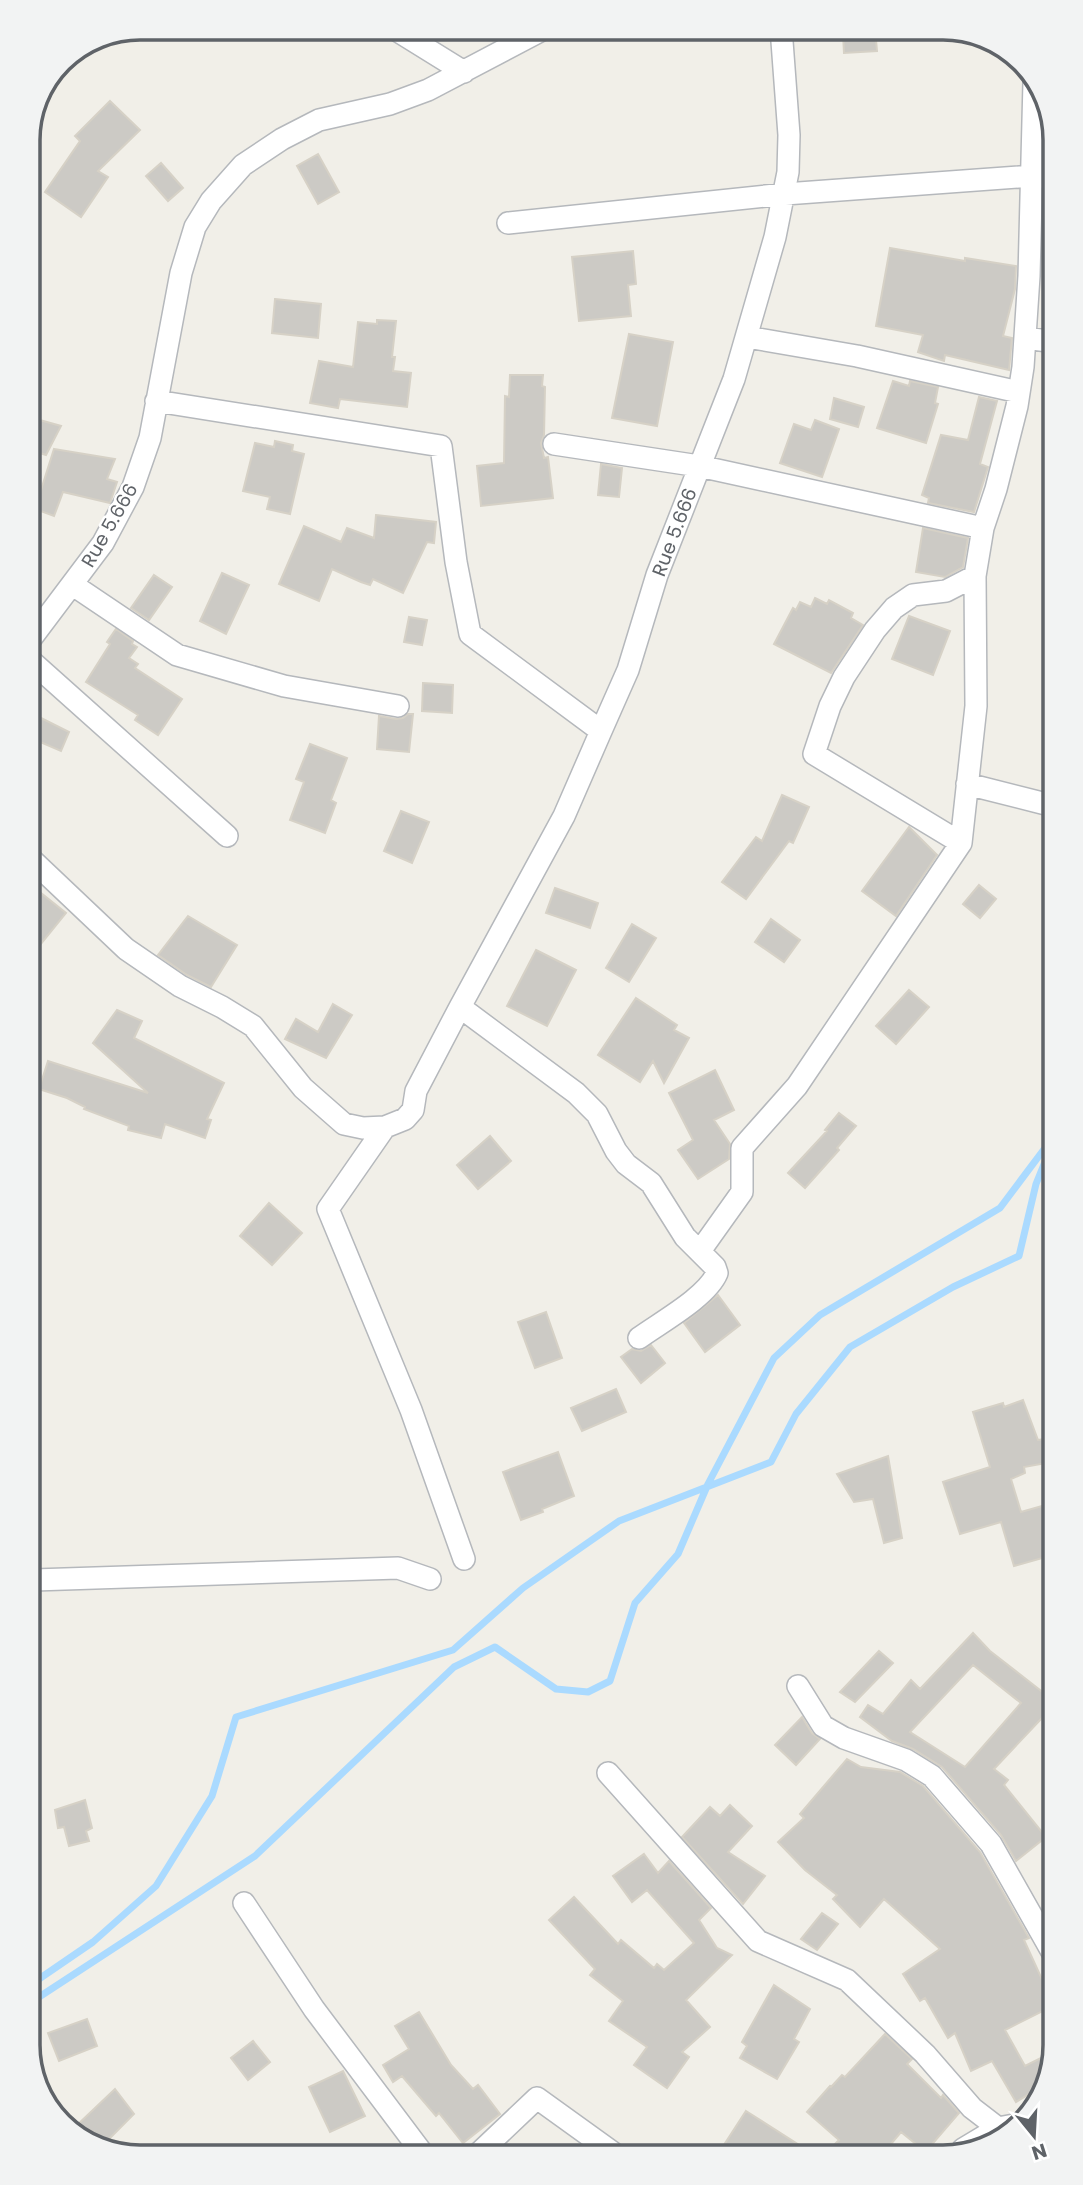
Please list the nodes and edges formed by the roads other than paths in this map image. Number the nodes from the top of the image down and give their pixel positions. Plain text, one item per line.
1 (412, 40) edge
2 (524, 40) edge
3 (782, 40) edge
4 (464, 72) junction
5 (1035, 102) edge
6 (1039, 177) edge
7 (785, 194) junction
8 (508, 223) dead end
9 (747, 337) junction
10 (1025, 338) junction
11 (1043, 340) edge
12 (1019, 392) junction
13 (156, 401) junction
14 (554, 444) dead end
15 (699, 466) junction
16 (984, 528) junction
17 (975, 576) junction
18 (73, 585) junction
19 (40, 627) edge
20 (40, 669) edge
21 (398, 706) dead end
22 (601, 731) junction
23 (967, 784) junction
24 (1043, 803) edge
25 (227, 836) dead end
26 (961, 843) junction
27 (40, 868) edge
28 (460, 1007) junction
29 (386, 1127) junction
30 (700, 1251) junction
31 (639, 1338) dead end
32 (464, 1559) dead end
33 (430, 1579) dead end
34 (40, 1580) edge
35 (798, 1686) dead end
36 (608, 1773) dead end
37 (244, 1903) dead end
38 (1043, 1935) edge
39 (999, 2123) edge
40 (416, 2145) edge
41 (487, 2145) edge
42 (602, 2145) edge

1 - 4 street
2 - 4 street, Rue 5.666
3 - 7 street, Rue 5.666
4 - 13 street, Rue 5.666
5 - 6 street
6 - 7 street
6 - 10 street
7 - 8 street
7 - 9 street, Rue 5.666
9 - 12 street
9 - 15 street, Rue 5.666
10 - 11 street
10 - 12 street
12 - 16 street
13 - 18 street, Rue 5.666
13 - 22 street
14 - 15 street
15 - 16 street
15 - 22 street, Rue 5.666
16 - 17 street
17 - 23 street
17 - 26 street
18 - 19 street, Rue 5.666
18 - 21 street
20 - 25 street
22 - 28 street, Rue 5.666
23 - 24 street
23 - 26 street
26 - 30 street
27 - 29 street
28 - 29 street, Rue 5.666
28 - 30 street
29 - 32 street, Rue 5.666
30 - 31 street
33 - 34 street
35 - 38 street
36 - 39 street
37 - 40 street
41 - 42 street

